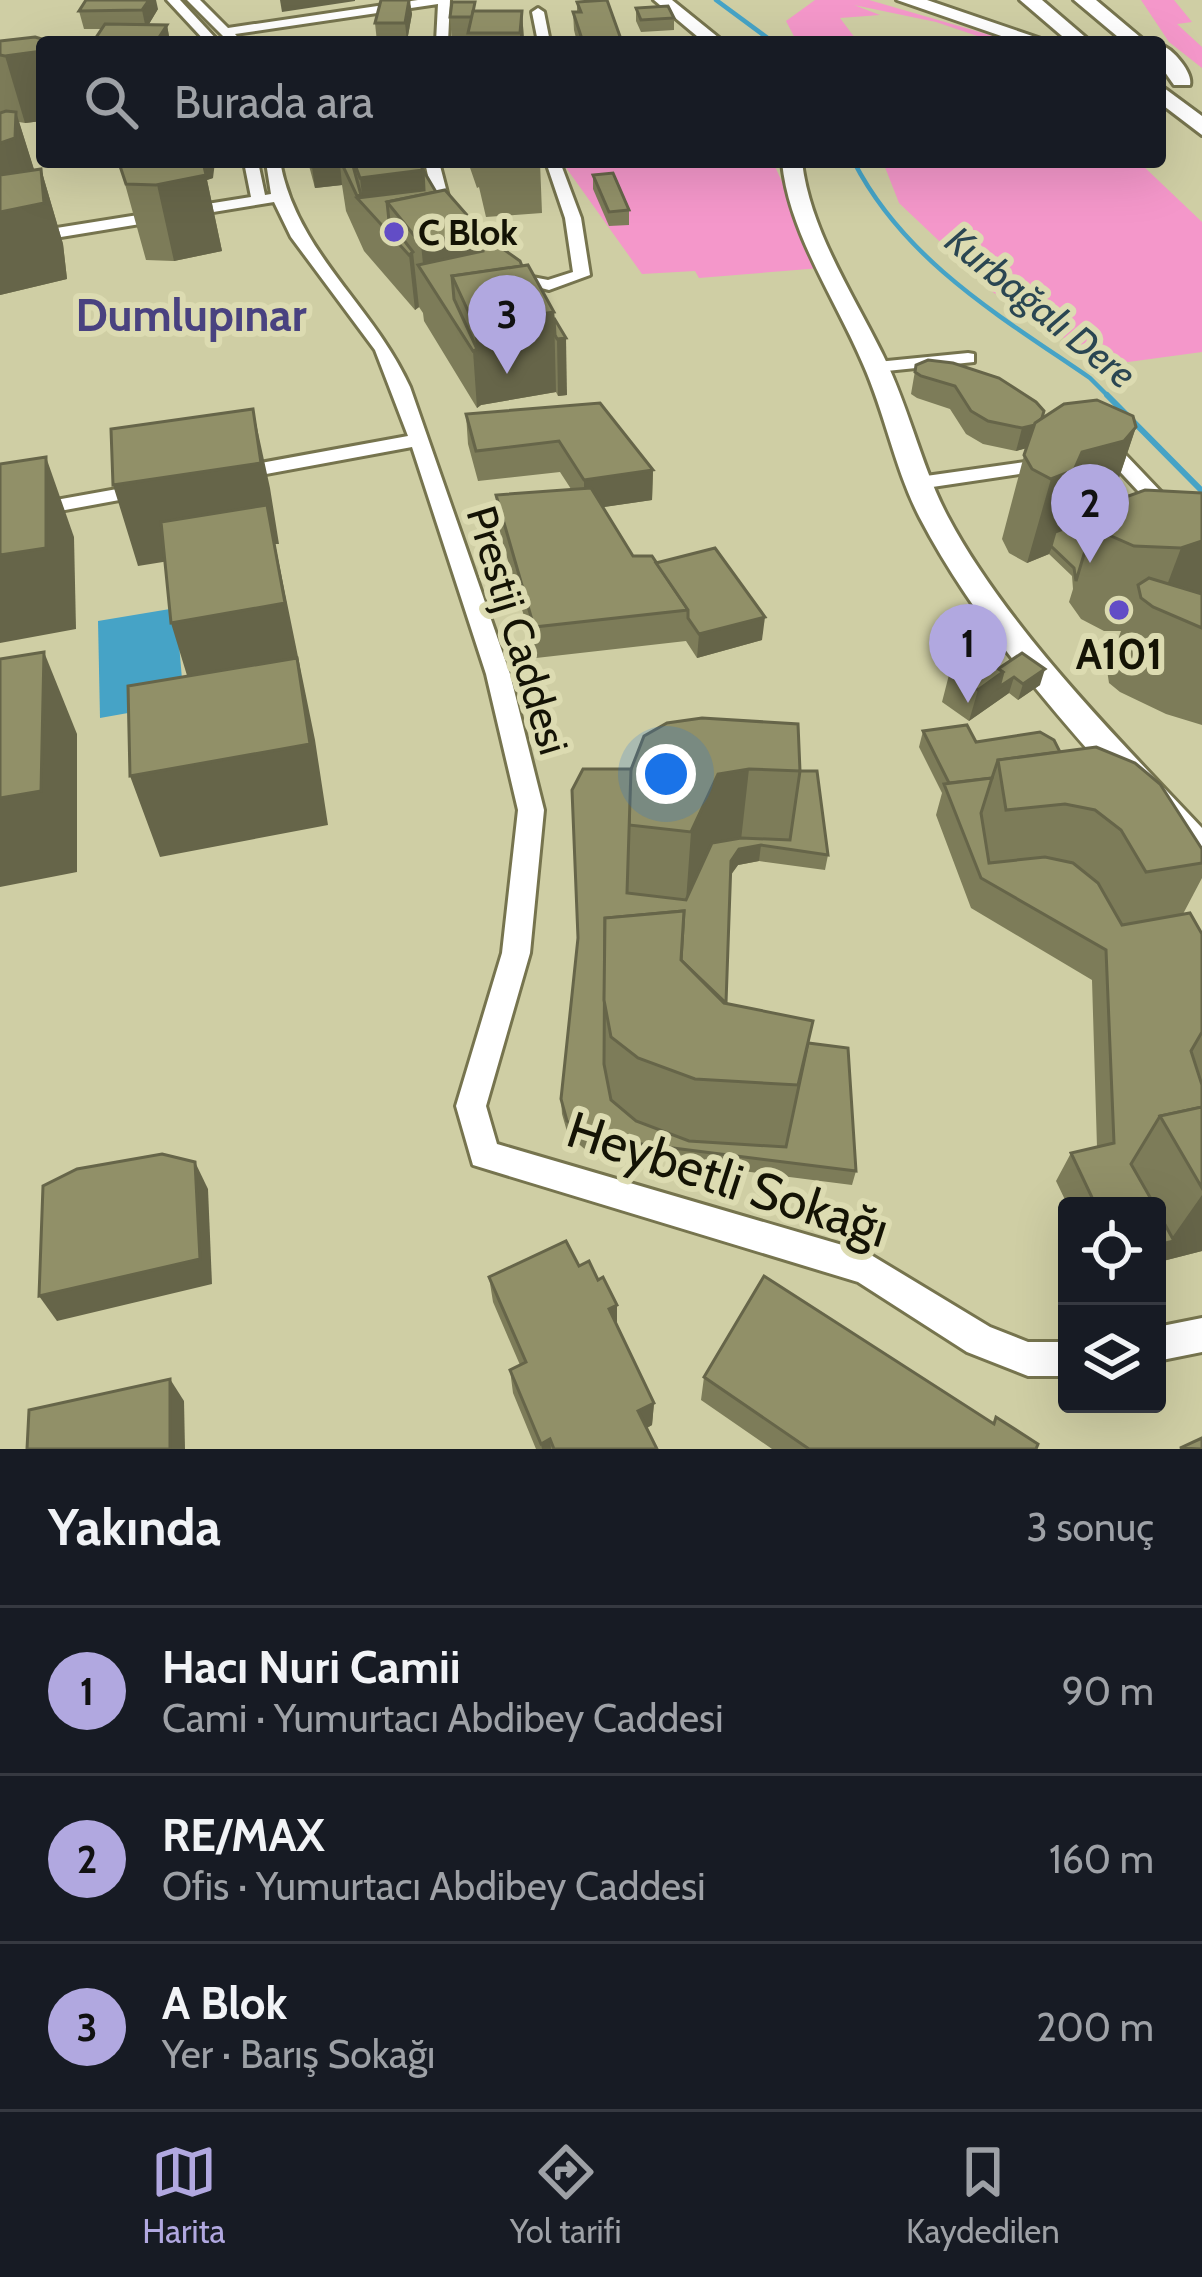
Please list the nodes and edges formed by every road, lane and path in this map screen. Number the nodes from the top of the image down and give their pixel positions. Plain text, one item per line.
1 (173, 0) edge
2 (193, 0) edge
3 (444, 0) edge
4 (662, 0) edge
5 (679, 0) edge
6 (904, 0) edge
7 (1030, 0) edge
8 (1051, 0) edge
9 (1094, 4) edge
10 (1128, 8) dead end
11 (538, 12) dead end
12 (207, 36) edge
13 (232, 36) edge
14 (442, 36) edge
15 (543, 36) edge
16 (707, 36) edge
17 (719, 36) edge
18 (1021, 36) edge
19 (1074, 36) edge
20 (1094, 36) edge
21 (1129, 36) edge
22 (1149, 36) edge
23 (1166, 59) edge
24 (1166, 67) edge
25 (1182, 80) junction
26 (1202, 96) edge
27 (1166, 97) edge
28 (1166, 114) edge
29 (1202, 128) edge
30 (1202, 141) edge
31 (252, 168) edge
32 (274, 168) edge
33 (433, 168) edge
34 (555, 168) edge
35 (783, 168) edge
36 (793, 168) edge
37 (279, 197) junction
38 (796, 198) junction
39 (259, 200) junction
40 (467, 238) edge
41 (0, 242) edge
42 (492, 268) edge
43 (968, 358) dead end
44 (877, 367) junction
45 (419, 440) junction
46 (206, 479) edge
47 (919, 483) junction
48 (160, 487) edge
49 (0, 516) edge
50 (1202, 547) edge
51 (1202, 852) edge
52 (484, 1155) joint
53 (1202, 1334) edge
54 (1166, 1342) edge
55 (1058, 1359) edge

1 - 12 street
2 - 13 street
3 - 13 street
3 - 14 street
4 - 16 main road
5 - 17 main road
6 - 18 highway
7 - 19 highway
8 - 20 highway
9 - 21 highway
10 - 22 highway
11 - 15 street
23 - 25 highway
24 - 25 highway
25 - 26 highway
27 - 29 highway
28 - 30 highway
31 - 39 street
32 - 37 street, Prestij Caddesi
33 - 40 street
34 - 42 street
35 - 38 main road
36 - 38 main road
37 - 39 street
37 - 45 street, Prestij Caddesi
38 - 44 main road
39 - 41 street
43 - 44 street
44 - 47 main road
45 - 46 street
45 - 52 street, Prestij Caddesi
47 - 50 street
47 - 51 main road
48 - 49 street
52 - 55 street, Heybetli Sokağı
53 - 54 street

